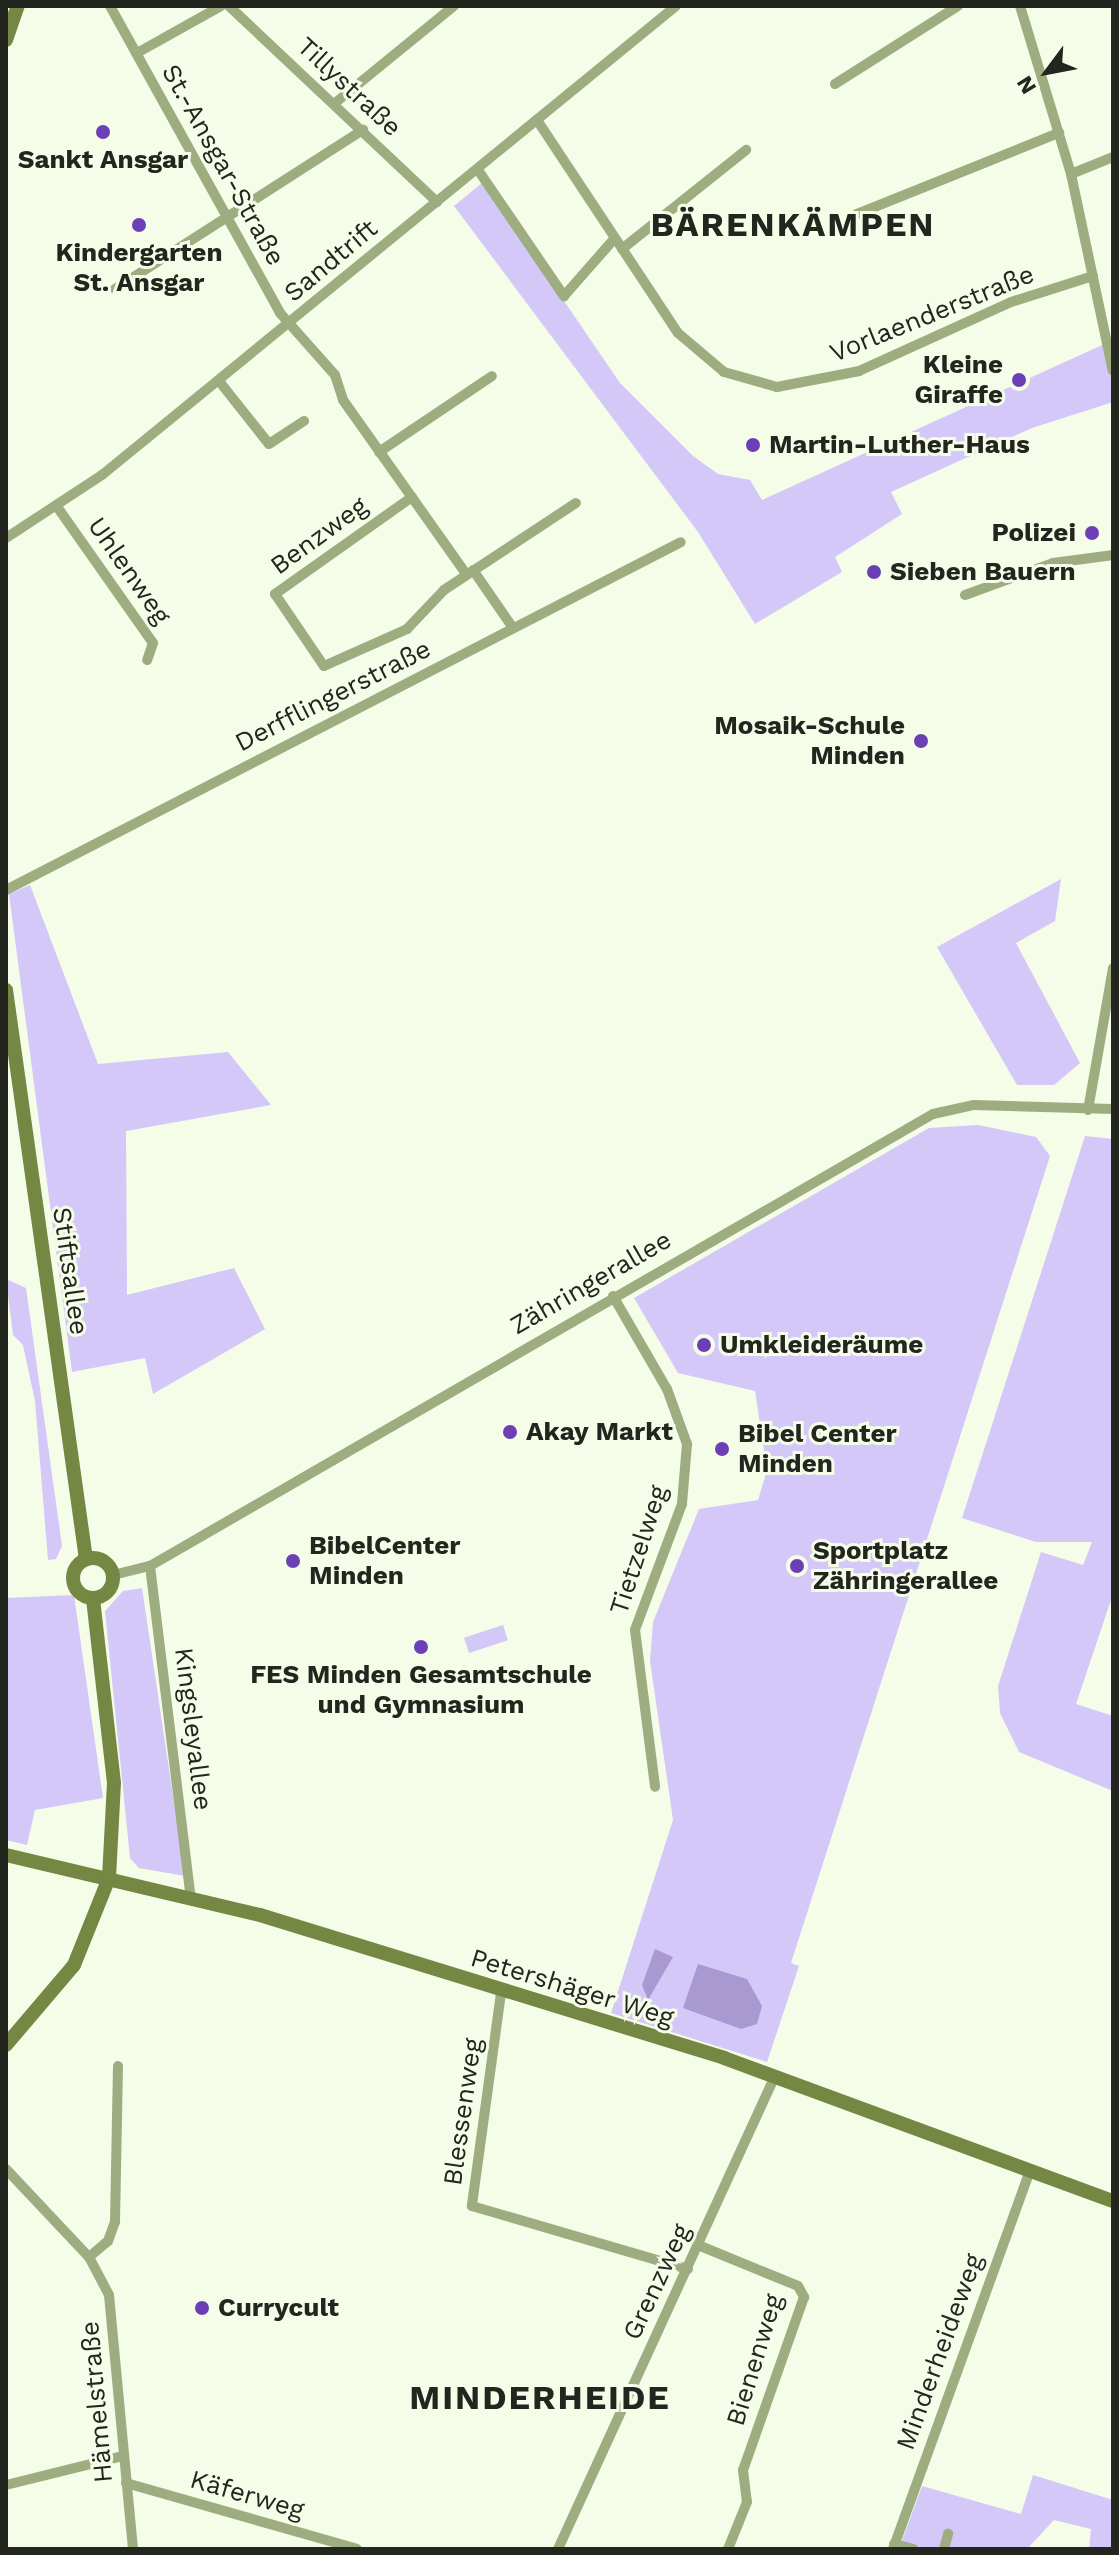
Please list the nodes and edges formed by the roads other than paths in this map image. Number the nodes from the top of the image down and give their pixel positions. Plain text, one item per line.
1 (18, 6) edge
2 (110, 6) edge
3 (221, 6) edge
4 (229, 6) edge
5 (454, 6) edge
6 (676, 6) edge
7 (958, 6) edge
8 (1020, 6) edge
9 (6, 40) edge
10 (137, 53) junction
11 (835, 84) dead end
12 (335, 103) junction
13 (537, 120) junction
14 (363, 130) junction
15 (1059, 133) junction
16 (746, 150) dead end
17 (1113, 157) edge
18 (478, 170) junction
19 (1071, 174) junction
20 (437, 202) junction
21 (857, 214) dead end
22 (227, 220) junction
23 (615, 238) junction
24 (622, 249) junction
25 (1093, 276) junction
26 (115, 289) dead end
27 (289, 325) junction
28 (1113, 371) edge
29 (492, 376) dead end
30 (219, 381) junction
31 (304, 421) dead end
32 (379, 452) junction
33 (412, 497) junction
34 (576, 503) dead end
35 (58, 508) junction
36 (6, 538) edge
37 (681, 542) dead end
38 (1113, 555) edge
39 (469, 572) junction
40 (965, 595) dead end
41 (513, 628) junction
42 (147, 660) dead end
43 (6, 890) edge
44 (1113, 968) edge
45 (6, 990) edge
46 (1113, 1109) edge
47 (1088, 1110) junction
48 (613, 1296) junction
49 (86, 1559) junction
50 (150, 1566) junction
51 (113, 1575) junction
52 (93, 1599) junction
53 (655, 1787) dead end
54 (6, 1855) edge
55 (109, 1878) junction
56 (191, 1898) junction
57 (501, 1993) junction
58 (6, 2045) edge
59 (118, 2066) dead end
60 (775, 2076) junction
61 (6, 2169) edge
62 (1030, 2171) junction
63 (1113, 2201) edge
64 (698, 2245) junction
65 (89, 2257) junction
66 (688, 2269) junction
67 (123, 2456) junction
68 (126, 2483) junction
69 (6, 2485) edge
70 (948, 2534) dead end
71 (893, 2546) edge
72 (133, 2549) edge
73 (357, 2549) edge
74 (558, 2549) edge
75 (728, 2549) edge
76 (913, 2549) edge
77 (944, 2549) edge

1 - 9 main road
2 - 10 street, St.-Ansgar-Straße
3 - 10 street
4 - 12 street, Tillystraße
5 - 12 street
6 - 13 street, Sandtrift
7 - 11 street
8 - 15 street
10 - 22 street, St.-Ansgar-Straße
12 - 14 street, Tillystraße
13 - 18 street, Sandtrift
13 - 23 street, Vorlaenderstraße
14 - 20 street, Tillystraße
14 - 22 street
15 - 19 street
15 - 21 street
16 - 24 street
17 - 19 street
18 - 20 street, Sandtrift
18 - 23 street
19 - 25 street
20 - 27 street, Sandtrift
22 - 26 street
22 - 27 street, St.-Ansgar-Straße
23 - 24 street, Vorlaenderstraße
24 - 25 street, Vorlaenderstraße
25 - 28 street
27 - 30 street, Sandtrift
27 - 32 street, St.-Ansgar-Straße
29 - 32 street
30 - 31 street
30 - 35 street, Sandtrift
32 - 33 street, St.-Ansgar-Straße
33 - 39 street, St.-Ansgar-Straße
33 - 39 street, Benzweg
34 - 39 street, Benzweg
35 - 36 street, Sandtrift
35 - 42 street, Uhlenweg
37 - 41 street, Derfflingerstraße
38 - 40 street
39 - 41 street, St.-Ansgar-Straße
41 - 43 street, Derfflingerstraße
44 - 47 street
45 - 49 main road, Stiftsallee
46 - 47 street, Zähringerallee
47 - 48 street, Zähringerallee
48 - 50 street, Zähringerallee
48 - 53 street, Tietzelweg
49 - 51 main road
49 - 52 main road
50 - 51 street, Zähringerallee
50 - 56 street, Kingsleyallee
51 - 52 main road
52 - 55 main road
54 - 55 main road, Petershäger Weg
55 - 56 main road, Petershäger Weg
55 - 58 main road
56 - 57 main road, Petershäger Weg
57 - 60 main road, Petershäger Weg
57 - 66 street, Blessenweg
59 - 65 street
60 - 62 main road, Petershäger Weg
60 - 64 street, Grenzweg
61 - 65 street, Hämelstraße
62 - 63 main road, Petershäger Weg
62 - 71 street, Minderheideweg
64 - 66 street, Grenzweg
64 - 75 street, Bienenweg
65 - 67 street, Hämelstraße
66 - 74 street, Grenzweg
67 - 68 street, Hämelstraße
67 - 69 street
68 - 72 street, Hämelstraße
68 - 73 street, Käferweg
70 - 77 street
71 - 76 street

